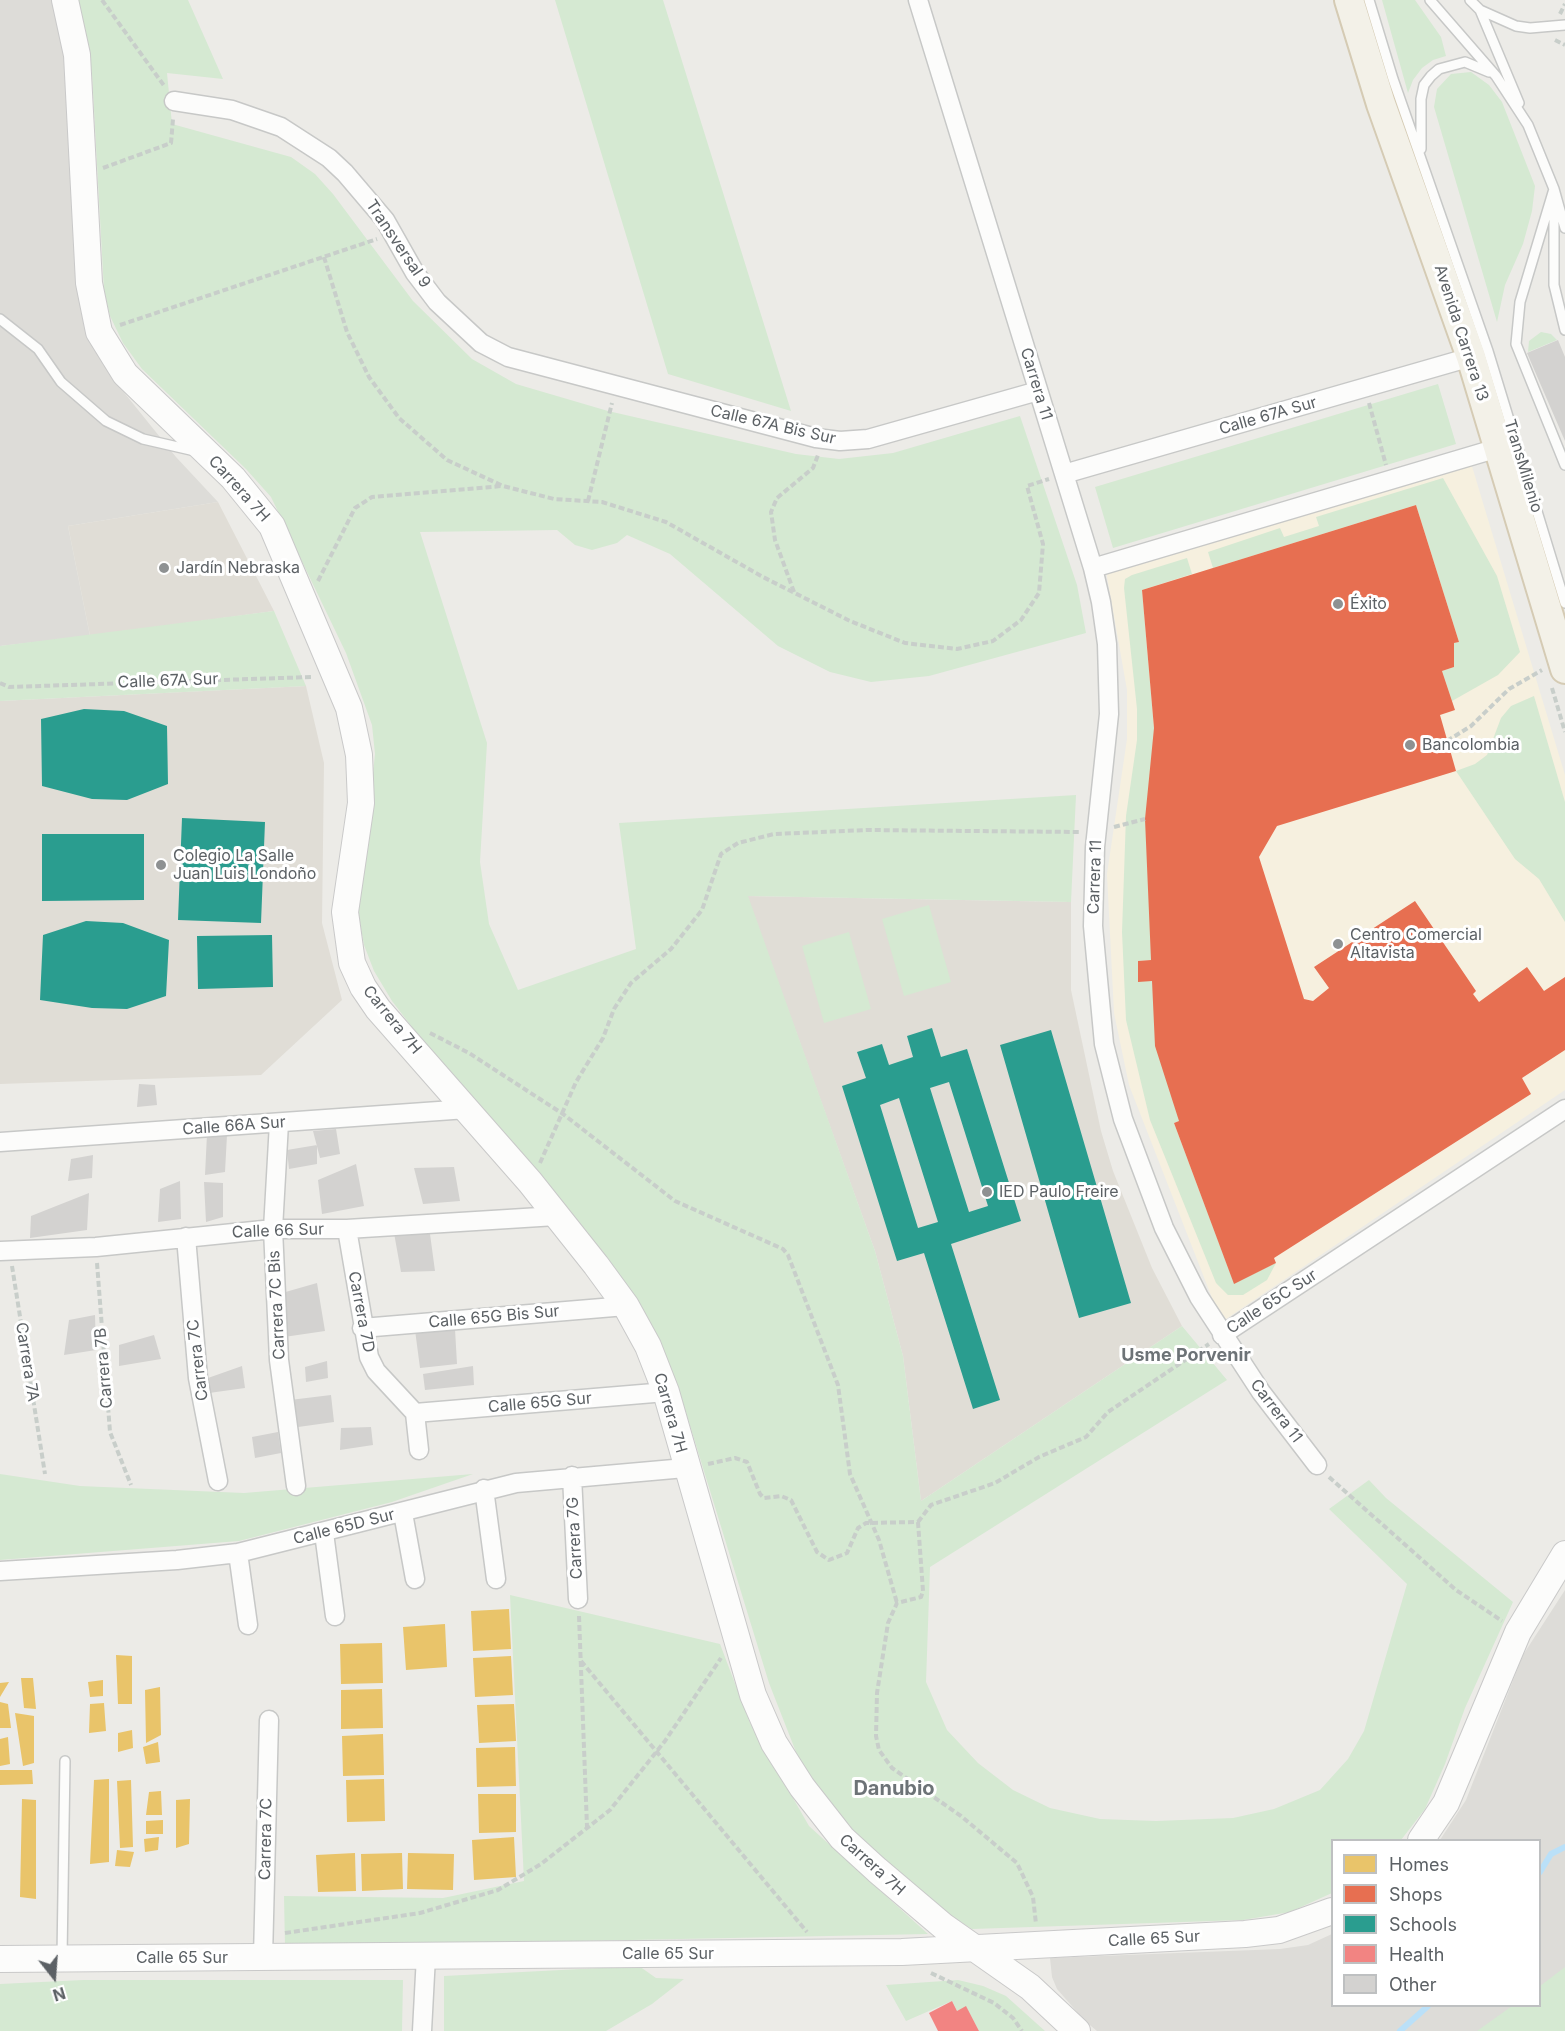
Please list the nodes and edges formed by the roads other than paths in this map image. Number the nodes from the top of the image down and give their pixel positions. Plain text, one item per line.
1 (64, 0) edge
2 (918, 0) edge
3 (1349, 0) edge
4 (1369, 0) edge
5 (1430, 0) edge
6 (1470, 0) edge
7 (1480, 10) junction
8 (1565, 25) edge
9 (1496, 76) junction
10 (174, 101) road end
11 (1528, 125) junction
12 (1421, 159) junction
13 (1554, 189) junction
14 (1565, 200) edge
15 (1422, 220) junction
16 (1565, 228) edge
17 (0, 319) edge
18 (1565, 330) edge
19 (508, 357) joint
20 (1471, 357) junction
21 (1038, 391) junction
22 (1498, 448) junction
23 (205, 451) junction
24 (1565, 465) edge
25 (1064, 474) junction
26 (1093, 568) junction
27 (1565, 603) edge
28 (1564, 665) edge
29 (467, 1109) junction
30 (1565, 1109) edge
31 (279, 1123) junction
32 (0, 1142) edge
33 (556, 1216) junction
34 (273, 1229) junction
35 (347, 1229) junction
36 (186, 1237) junction
37 (5, 1251) edge
38 (626, 1306) junction
39 (362, 1328) junction
40 (1222, 1335) junction
41 (666, 1392) junction
42 (414, 1413) junction
43 (419, 1450) dead end
44 (1317, 1466) road end
45 (685, 1468) junction
46 (572, 1476) junction
47 (218, 1481) dead end
48 (296, 1486) dead end
49 (484, 1489) junction
50 (403, 1513) junction
51 (324, 1533) junction
52 (238, 1553) junction
53 (1565, 1554) edge
54 (0, 1571) edge
55 (415, 1579) dead end
56 (496, 1579) dead end
57 (578, 1599) road end
58 (335, 1616) dead end
59 (248, 1625) dead end
60 (268, 1720) dead end
61 (65, 1761) dead end
62 (1422, 1839) edge
63 (1331, 1911) edge
64 (263, 1947) junction
65 (975, 1948) junction
66 (426, 1956) junction
67 (0, 1959) edge
68 (62, 1959) junction
69 (422, 2031) edge
70 (1077, 2031) edge

1 - 23 street, Carrera 7H
2 - 21 street, Carrera 11
3 - 15 main road, Avenida Carrera 13
4 - 12 lane, TransMilenio
5 - 9 lane, TransMilenio
6 - 7 lane, TransMilenio
7 - 8 lane, TransMilenio
7 - 11 lane, TransMilenio
9 - 11 lane, TransMilenio
9 - 12 lane, TransMilenio
10 - 19 street, Transversal 9
11 - 13 lane, TransMilenio
12 - 15 lane, TransMilenio
12 - 27 lane, TransMilenio
13 - 14 lane, TransMilenio
13 - 16 lane, TransMilenio
13 - 18 lane, TransMilenio
13 - 24 lane, TransMilenio
15 - 20 main road, Avenida Carrera 13
17 - 23 lane
19 - 21 street, Calle 67A Bis Sur
20 - 22 main road, Avenida Carrera 13
20 - 25 street, Calle 67A Sur
21 - 25 street, Carrera 11
22 - 26 street
22 - 28 main road, Avenida Carrera 13
23 - 29 street, Carrera 7H
25 - 26 street, Carrera 11
26 - 40 street, Carrera 11
29 - 31 street, Calle 66A Sur
29 - 33 street, Carrera 7H
30 - 40 street, Calle 65C Sur
31 - 32 street, Calle 66A Sur
31 - 34 street, Carrera 7C Bis
33 - 35 street, Calle 66 Sur
33 - 38 street, Carrera 7H
34 - 35 street, Calle 66 Sur
34 - 36 street, Calle 66 Sur
34 - 48 street, Carrera 7C Bis
35 - 39 street, Carrera 7D
36 - 37 street, Calle 66 Sur
36 - 47 street, Carrera 7C
38 - 39 street, Calle 65G Bis Sur
38 - 41 street, Carrera 7H
39 - 42 street, Carrera 7D
40 - 44 street, Carrera 11
41 - 42 street, Calle 65G Sur
41 - 45 street, Carrera 7H
42 - 43 street
45 - 46 street, Calle 65D Sur
45 - 65 street, Carrera 7H
46 - 49 street, Calle 65D Sur
46 - 57 street, Carrera 7G
49 - 50 street, Calle 65D Sur
49 - 56 street
50 - 51 street, Calle 65D Sur
50 - 55 street
51 - 52 street, Calle 65D Sur
51 - 58 street
52 - 54 street, Calle 65D Sur
52 - 59 street
53 - 62 street
60 - 64 street, Carrera 7C
61 - 68 lane
63 - 65 street, Calle 65 Sur
64 - 66 street, Calle 65 Sur
64 - 68 street, Calle 65 Sur
65 - 66 street, Calle 65 Sur
65 - 70 street, Carrera 7H
66 - 69 street
67 - 68 street, Calle 65 Sur

